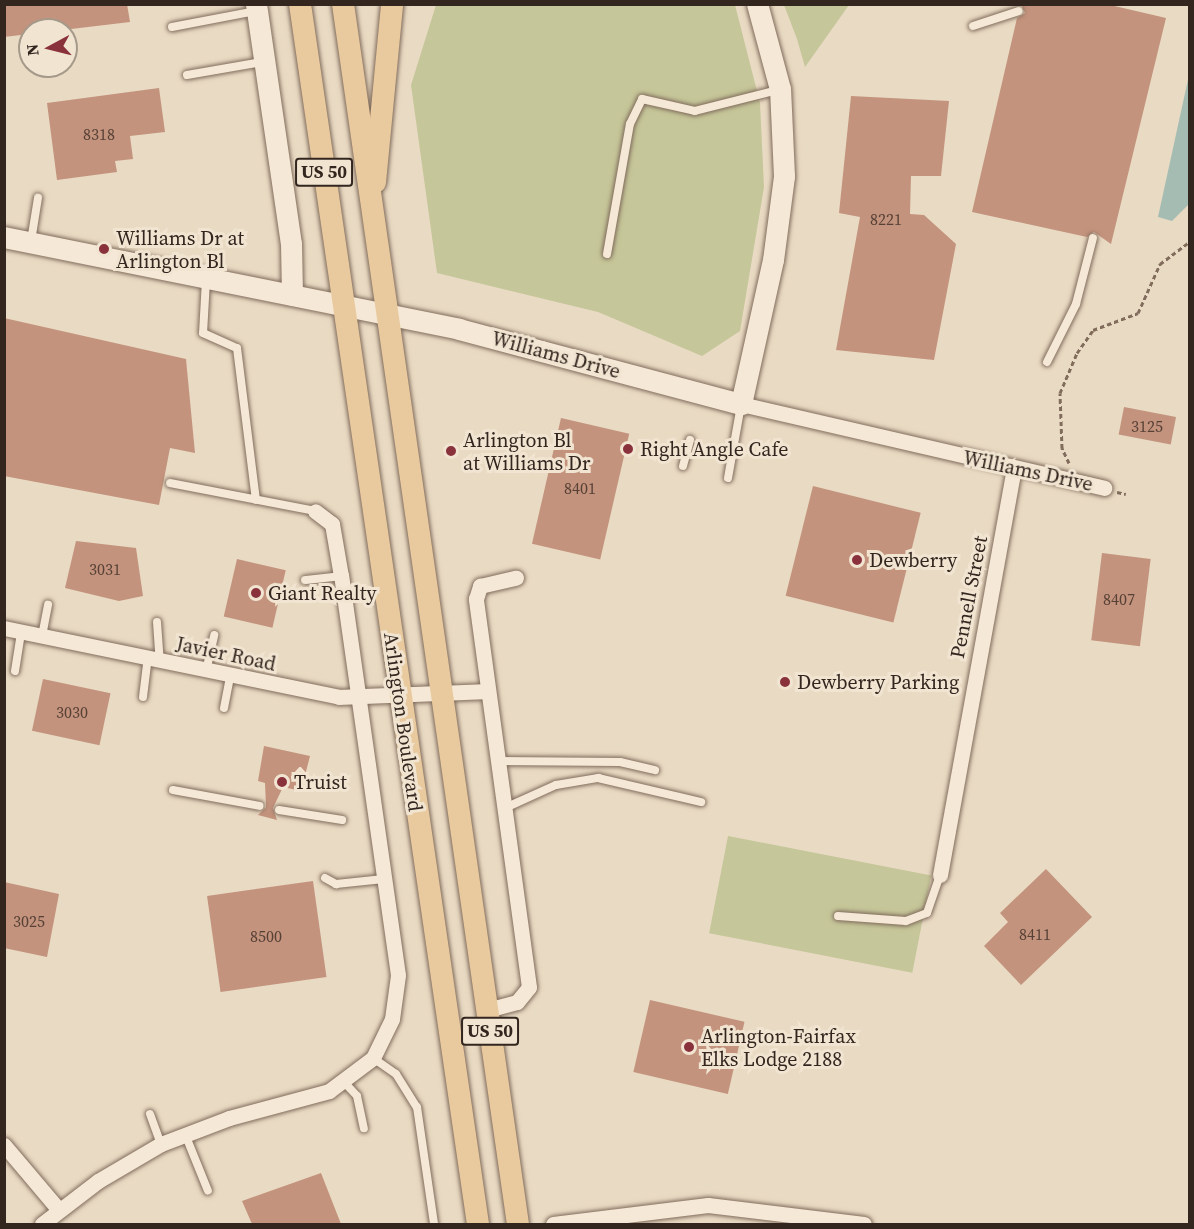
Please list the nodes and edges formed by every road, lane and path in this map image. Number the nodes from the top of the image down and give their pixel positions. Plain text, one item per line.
1 (300, 4) edge
2 (343, 4) edge
3 (392, 4) edge
4 (757, 4) edge
5 (257, 8) edge
6 (1019, 11) dead end
7 (973, 26) dead end
8 (172, 27) dead end
9 (265, 61) junction
10 (187, 75) dead end
11 (780, 89) junction
12 (38, 198) dead end
13 (372, 204) junction
14 (4, 237) edge
15 (1093, 238) dead end
16 (1190, 241) edge
17 (31, 242) junction
18 (607, 254) dead end
19 (206, 279) junction
20 (292, 295) junction
21 (343, 304) junction
22 (388, 315) junction
23 (1047, 362) dead end
24 (741, 404) junction
25 (690, 440) dead end
26 (683, 466) dead end
27 (1014, 470) junction
28 (728, 478) dead end
29 (1067, 480) junction
30 (170, 483) dead end
31 (1104, 488) dead end
32 (256, 500) junction
33 (315, 511) joint
34 (341, 576) junction
35 (516, 578) dead end
36 (304, 580) dead end
37 (48, 605) dead end
38 (157, 622) dead end
39 (4, 628) edge
40 (21, 632) junction
41 (214, 635) dead end
42 (42, 636) junction
43 (154, 660) junction
44 (15, 671) dead end
45 (206, 671) junction
46 (230, 676) junction
47 (488, 691) junction
48 (441, 693) junction
49 (399, 696) junction
50 (143, 697) dead end
51 (358, 699) junction
52 (224, 708) dead end
53 (498, 761) junction
54 (655, 770) dead end
55 (173, 790) dead end
56 (701, 802) dead end
57 (260, 806) dead end
58 (505, 808) junction
59 (279, 810) dead end
60 (342, 820) dead end
61 (940, 875) joint
62 (325, 878) dead end
63 (384, 879) junction
64 (838, 916) dead end
65 (487, 1010) junction
66 (373, 1058) junction
67 (344, 1082) junction
68 (150, 1114) dead end
69 (364, 1128) dead end
70 (185, 1133) junction
71 (160, 1144) junction
72 (4, 1145) edge
73 (208, 1191) dead end
74 (59, 1209) junction
75 (786, 1218) edge
76 (42, 1224) edge
77 (434, 1224) edge
78 (478, 1224) edge
79 (518, 1224) edge
80 (554, 1224) edge
81 (864, 1224) edge

1 - 21 main road, Arlington Boulevard / US 50
2 - 13 main road, US 50
3 - 13 main road
4 - 11 street
5 - 8 lane
5 - 9 street
6 - 7 lane
9 - 10 lane
9 - 20 street
11 - 18 lane
11 - 24 street
12 - 17 lane
13 - 22 main road, US 50
14 - 17 street, Williams Drive
15 - 23 lane
16 - 29 path
17 - 19 street, Williams Drive
19 - 20 street, Williams Drive
19 - 32 lane
20 - 21 street, Williams Drive
21 - 22 street, Williams Drive
21 - 49 main road, Arlington Boulevard / US 50
22 - 24 street, Williams Drive
22 - 48 main road, US 50
24 - 27 street, Williams Drive
24 - 28 lane
25 - 26 lane
27 - 29 street, Williams Drive
27 - 61 street, Pennell Street
29 - 31 street, Williams Drive
30 - 32 lane
32 - 33 lane
33 - 34 street
34 - 36 lane
34 - 51 street
35 - 47 street
37 - 42 lane
38 - 43 lane
39 - 40 street, Javier Road
40 - 42 street, Javier Road
40 - 44 lane
41 - 45 lane
42 - 43 street, Javier Road
43 - 45 street, Javier Road
43 - 50 lane
45 - 46 street, Javier Road
46 - 51 street, Javier Road
46 - 52 lane
47 - 48 street, Javier Road
47 - 53 street
48 - 49 street, Javier Road
48 - 65 main road, US 50
49 - 51 street, Javier Road
49 - 78 main road, Arlington Boulevard / US 50
51 - 63 street
53 - 54 lane
53 - 58 street
55 - 57 lane
56 - 58 lane
58 - 65 street
59 - 60 lane
61 - 64 lane
62 - 63 lane
63 - 66 street
65 - 79 main road, US 50
66 - 67 street
66 - 77 lane
67 - 69 lane
67 - 70 street
68 - 71 lane
70 - 71 street
70 - 73 lane
71 - 74 street
72 - 74 street
74 - 76 street
75 - 80 street
75 - 81 street

